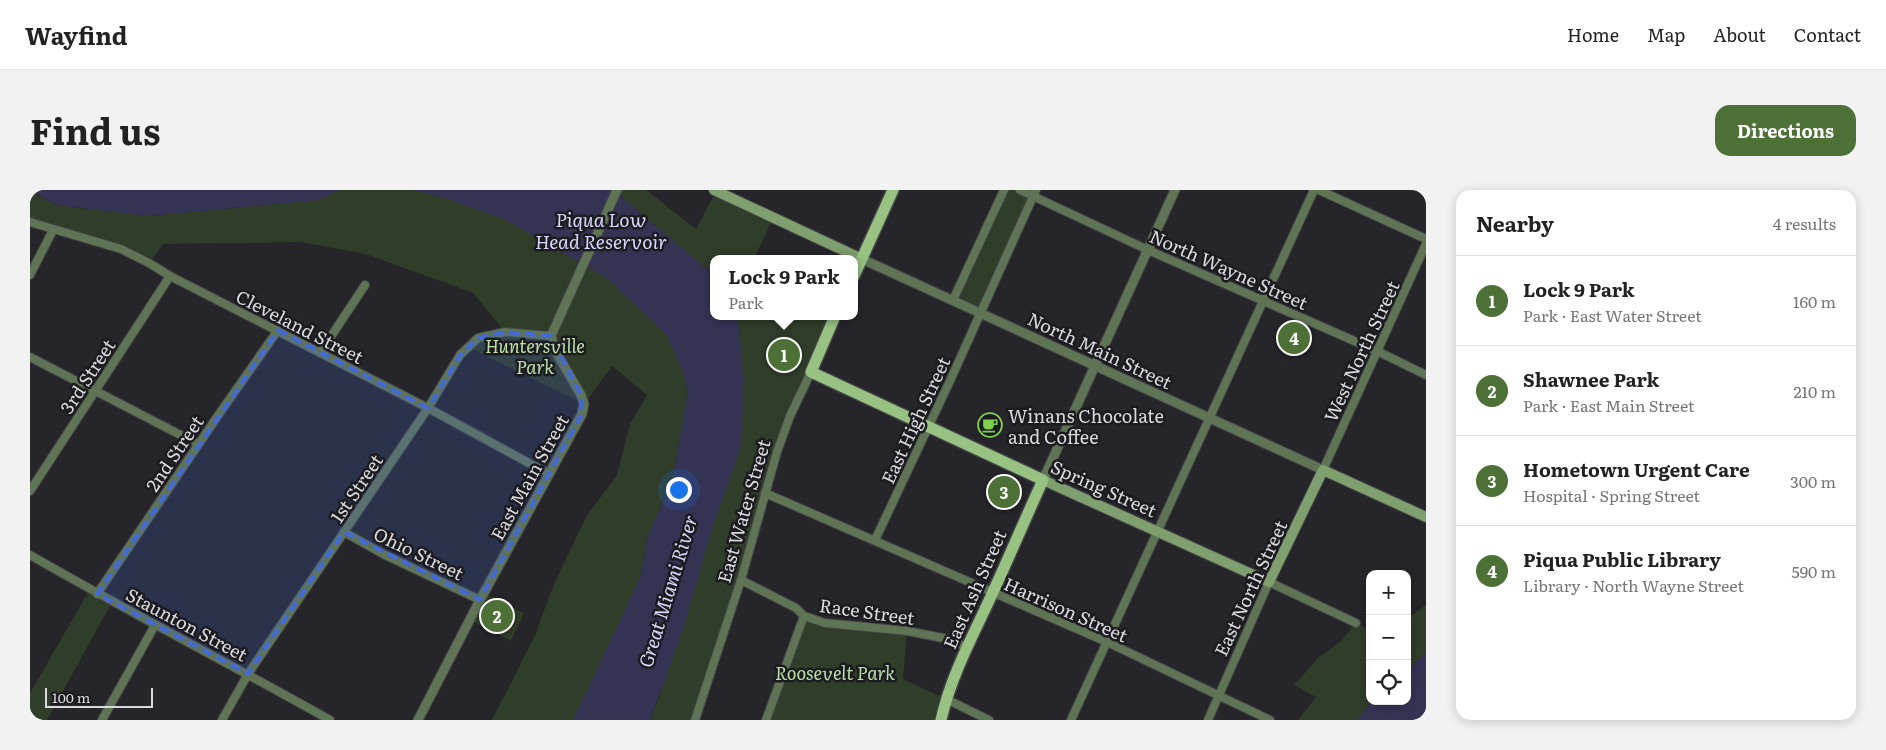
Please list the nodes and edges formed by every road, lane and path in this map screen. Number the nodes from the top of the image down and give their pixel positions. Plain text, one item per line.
1 (617, 190) edge
2 (714, 190) edge
3 (893, 190) edge
4 (1004, 190) edge
5 (1020, 190) edge
6 (1175, 190) edge
7 (1314, 190) edge
8 (1319, 190) edge
9 (1035, 193) edge
10 (30, 222) edge
11 (53, 230) junction
12 (1426, 239) edge
13 (1426, 244) edge
14 (1148, 250) junction
15 (853, 255) edge
16 (858, 257) edge
17 (862, 259) junction
18 (858, 268) edge
19 (30, 275) edge
20 (170, 276) junction
21 (365, 285) dead end
22 (952, 300) junction
23 (1264, 300) junction
24 (981, 313) junction
25 (834, 320) edge
26 (278, 330) junction
27 (551, 336) junction
28 (1377, 351) junction
29 (320, 353) junction
30 (30, 357) edge
31 (1095, 366) junction
32 (811, 372) junction
33 (1426, 375) edge
34 (95, 391) junction
35 (428, 408) junction
36 (1210, 418) junction
37 (928, 426) junction
38 (198, 444) junction
39 (1323, 470) junction
40 (549, 474) junction
41 (1043, 480) junction
42 (30, 491) edge
43 (765, 493) junction
44 (1426, 517) edge
45 (344, 532) junction
46 (1158, 532) junction
47 (875, 540) junction
48 (30, 554) edge
49 (741, 580) junction
50 (1269, 582) junction
51 (993, 593) junction
52 (97, 594) junction
53 (480, 600) junction
54 (804, 616) junction
55 (1356, 623) dead end
56 (155, 625) junction
57 (1107, 642) junction
58 (966, 647) junction
59 (248, 674) junction
60 (1219, 694) junction
61 (946, 699) junction
62 (102, 720) edge
63 (222, 720) edge
64 (330, 720) edge
65 (418, 720) edge
66 (695, 720) edge
67 (766, 720) edge
68 (941, 720) edge
69 (989, 720) edge
70 (1071, 720) edge
71 (1208, 720) edge
72 (1270, 720) edge

1 - 27 street
2 - 15 main road, North Main Street
3 - 17 main road
4 - 22 street
5 - 9 street, North Wayne Street
6 - 14 street, East Ash Street
7 - 23 street
8 - 12 street
9 - 14 street, North Wayne Street
9 - 24 street, East High Street
10 - 11 street, Cleveland Street
11 - 19 street
11 - 20 street, Cleveland Street
13 - 28 street, West North Street
14 - 23 street, North Wayne Street
14 - 31 street, East Ash Street
16 - 17 main road, North Main Street
17 - 18 main road
17 - 22 street, North Main Street
20 - 26 street, Cleveland Street
20 - 34 street, 3rd Street
21 - 29 street
22 - 24 street, North Main Street
23 - 28 street, North Wayne Street
23 - 36 street
24 - 31 street, North Main Street
24 - 37 street, East High Street
25 - 32 main road, East Water Street
26 - 29 street, Cleveland Street
26 - 38 street, 2nd Street
27 - 35 street, 1st Street
27 - 40 street, East Main Street
28 - 33 street, North Wayne Street
28 - 39 street, West North Street
29 - 35 street, Cleveland Street
30 - 34 street
31 - 36 street, North Main Street
31 - 41 street, East Ash Street
32 - 37 main road, Spring Street
32 - 43 street, East Water Street
34 - 38 street
34 - 42 street, 3rd Street
35 - 40 street, Cleveland Street
35 - 45 street, 1st Street
36 - 39 street, North Main Street
36 - 46 street
37 - 41 main road, Spring Street
37 - 47 street, East High Street
38 - 52 street, 2nd Street
39 - 44 main road, North Main Street
39 - 50 main road, East North Street
40 - 53 street, East Main Street
41 - 46 main road, Spring Street
41 - 51 main road, East Ash Street
43 - 47 street, Harrison Street
43 - 49 street, East Water Street
45 - 53 street, Ohio Street
45 - 59 street, 1st Street
46 - 50 main road, Spring Street
46 - 57 street
47 - 51 street, Harrison Street
48 - 52 street, Staunton Street
49 - 54 street, Race Street
49 - 66 street, East Water Street
50 - 55 street, Spring Street
50 - 60 street, East North Street
51 - 57 street, Harrison Street
51 - 58 main road, East Ash Street
52 - 56 street, Staunton Street
53 - 65 street, East Main Street
54 - 58 street, Race Street
54 - 67 street
56 - 59 street, Staunton Street
56 - 62 street
57 - 60 street, Harrison Street
57 - 70 street
58 - 61 main road, East Ash Street
59 - 63 street, 1st Street
59 - 64 street, Staunton Street
60 - 71 street, East North Street
60 - 72 street, Harrison Street
61 - 68 main road, East Ash Street
61 - 69 street

